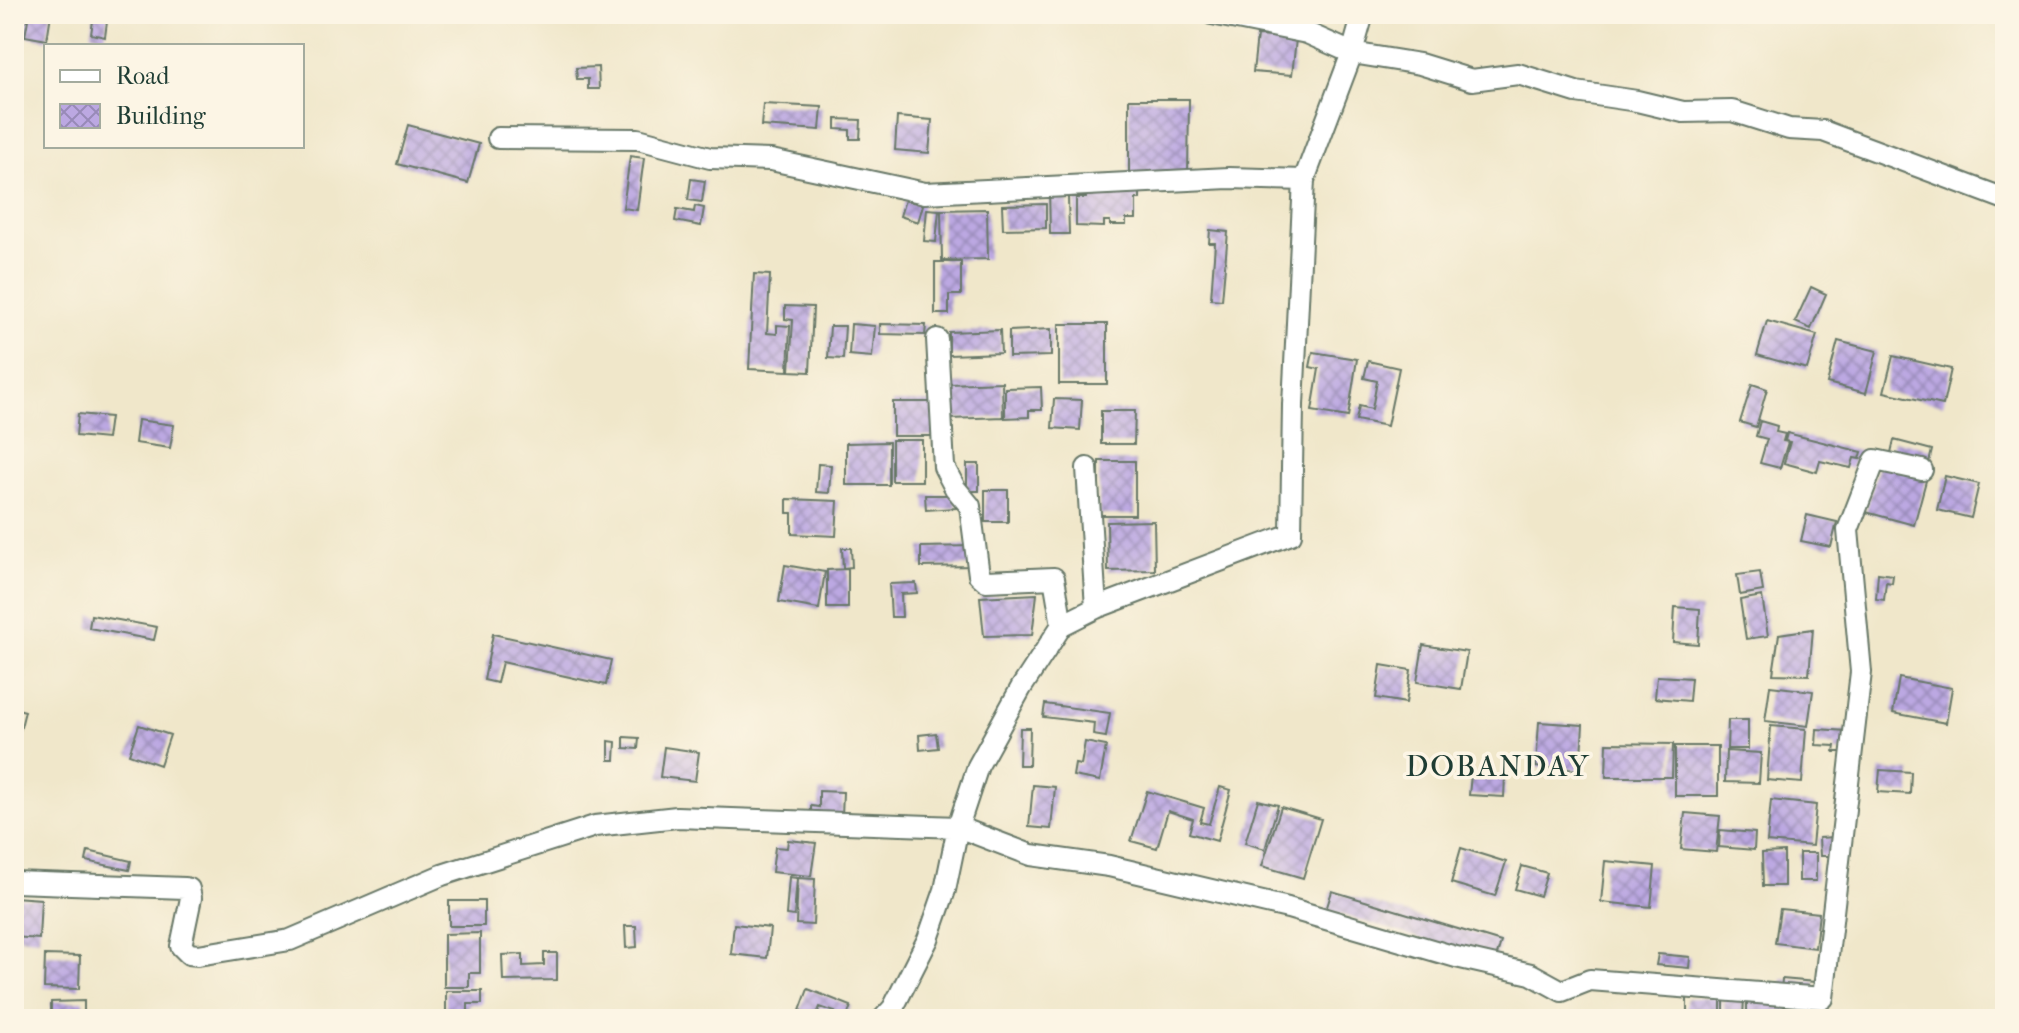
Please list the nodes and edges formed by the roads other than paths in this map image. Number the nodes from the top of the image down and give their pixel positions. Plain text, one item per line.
1 (1212, 14) edge
2 (1363, 14) edge
3 (1352, 53) junction
4 (498, 138) dead end
5 (1304, 180) junction
6 (2005, 199) edge
7 (937, 339) dead end
8 (1087, 468) dead end
9 (1922, 470) dead end
10 (1096, 608) junction
11 (1062, 625) junction
12 (958, 827) junction
13 (14, 882) edge
14 (883, 1019) edge

1 - 3 street
2 - 3 street
3 - 5 street
3 - 6 street
4 - 5 street
5 - 10 street
7 - 11 street
8 - 10 street
9 - 12 street
10 - 11 street
11 - 12 street
12 - 13 street
12 - 14 street

